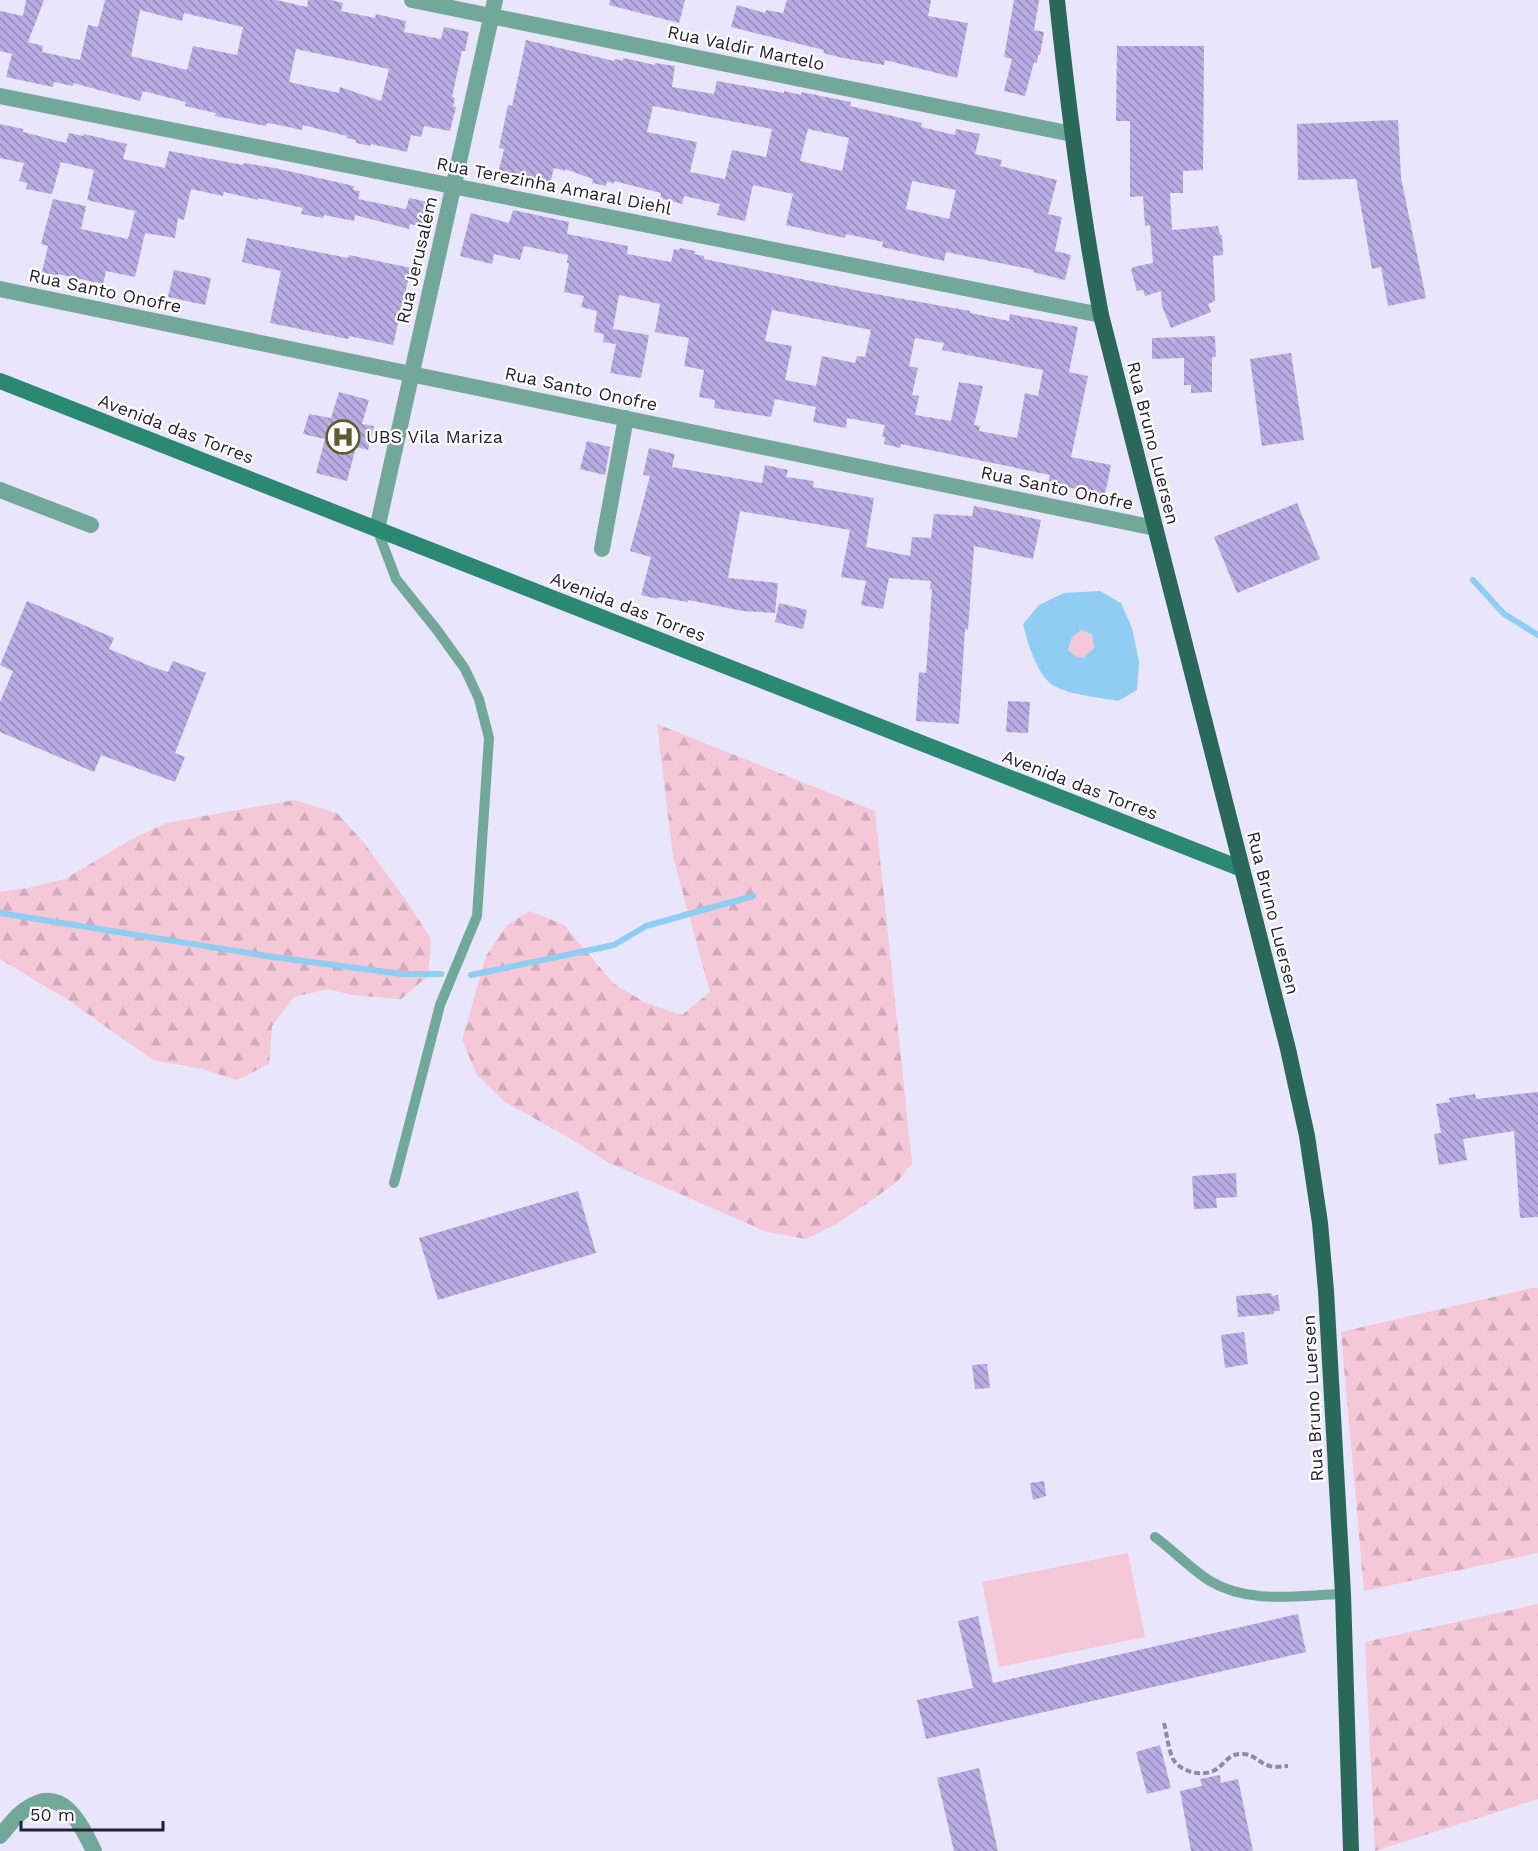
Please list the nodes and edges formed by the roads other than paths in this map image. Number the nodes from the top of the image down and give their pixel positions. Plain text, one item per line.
1 (412, 0) edge
2 (1057, 0) edge
3 (493, 8) edge
4 (0, 96) edge
5 (1072, 134) junction
6 (453, 186) junction
7 (0, 289) edge
8 (1101, 315) junction
9 (411, 374) junction
10 (0, 381) edge
11 (626, 418) junction
12 (0, 490) edge
13 (91, 525) dead end
14 (1155, 528) junction
15 (376, 529) junction
16 (602, 549) dead end
17 (1242, 869) junction
18 (394, 1183) dead end
19 (1155, 1537) dead end
20 (1343, 1594) junction
21 (0, 1836) edge
22 (94, 1851) edge
23 (1351, 1851) edge

1 - 3 street, Rua Valdir Martelo
2 - 5 main road, Rua Bruno Luersen
3 - 5 street, Rua Valdir Martelo
3 - 6 street, Rua Jerusalém
4 - 6 street, Rua Terezinha Amaral Diehl
5 - 8 main road, Rua Bruno Luersen
6 - 8 street, Rua Terezinha Amaral Diehl
6 - 9 street, Rua Jerusalém
7 - 9 street, Rua Santo Onofre
8 - 14 main road, Rua Bruno Luersen
9 - 11 street, Rua Santo Onofre
9 - 15 street, Rua Jerusalém
10 - 15 main road, Avenida das Torres
11 - 14 street, Rua Santo Onofre
11 - 16 street
12 - 13 street
14 - 17 main road, Rua Bruno Luersen
15 - 17 main road, Avenida das Torres
15 - 18 lane
17 - 20 main road, Rua Bruno Luersen
19 - 20 lane
20 - 23 main road, Rua Bruno Luersen
21 - 22 street

